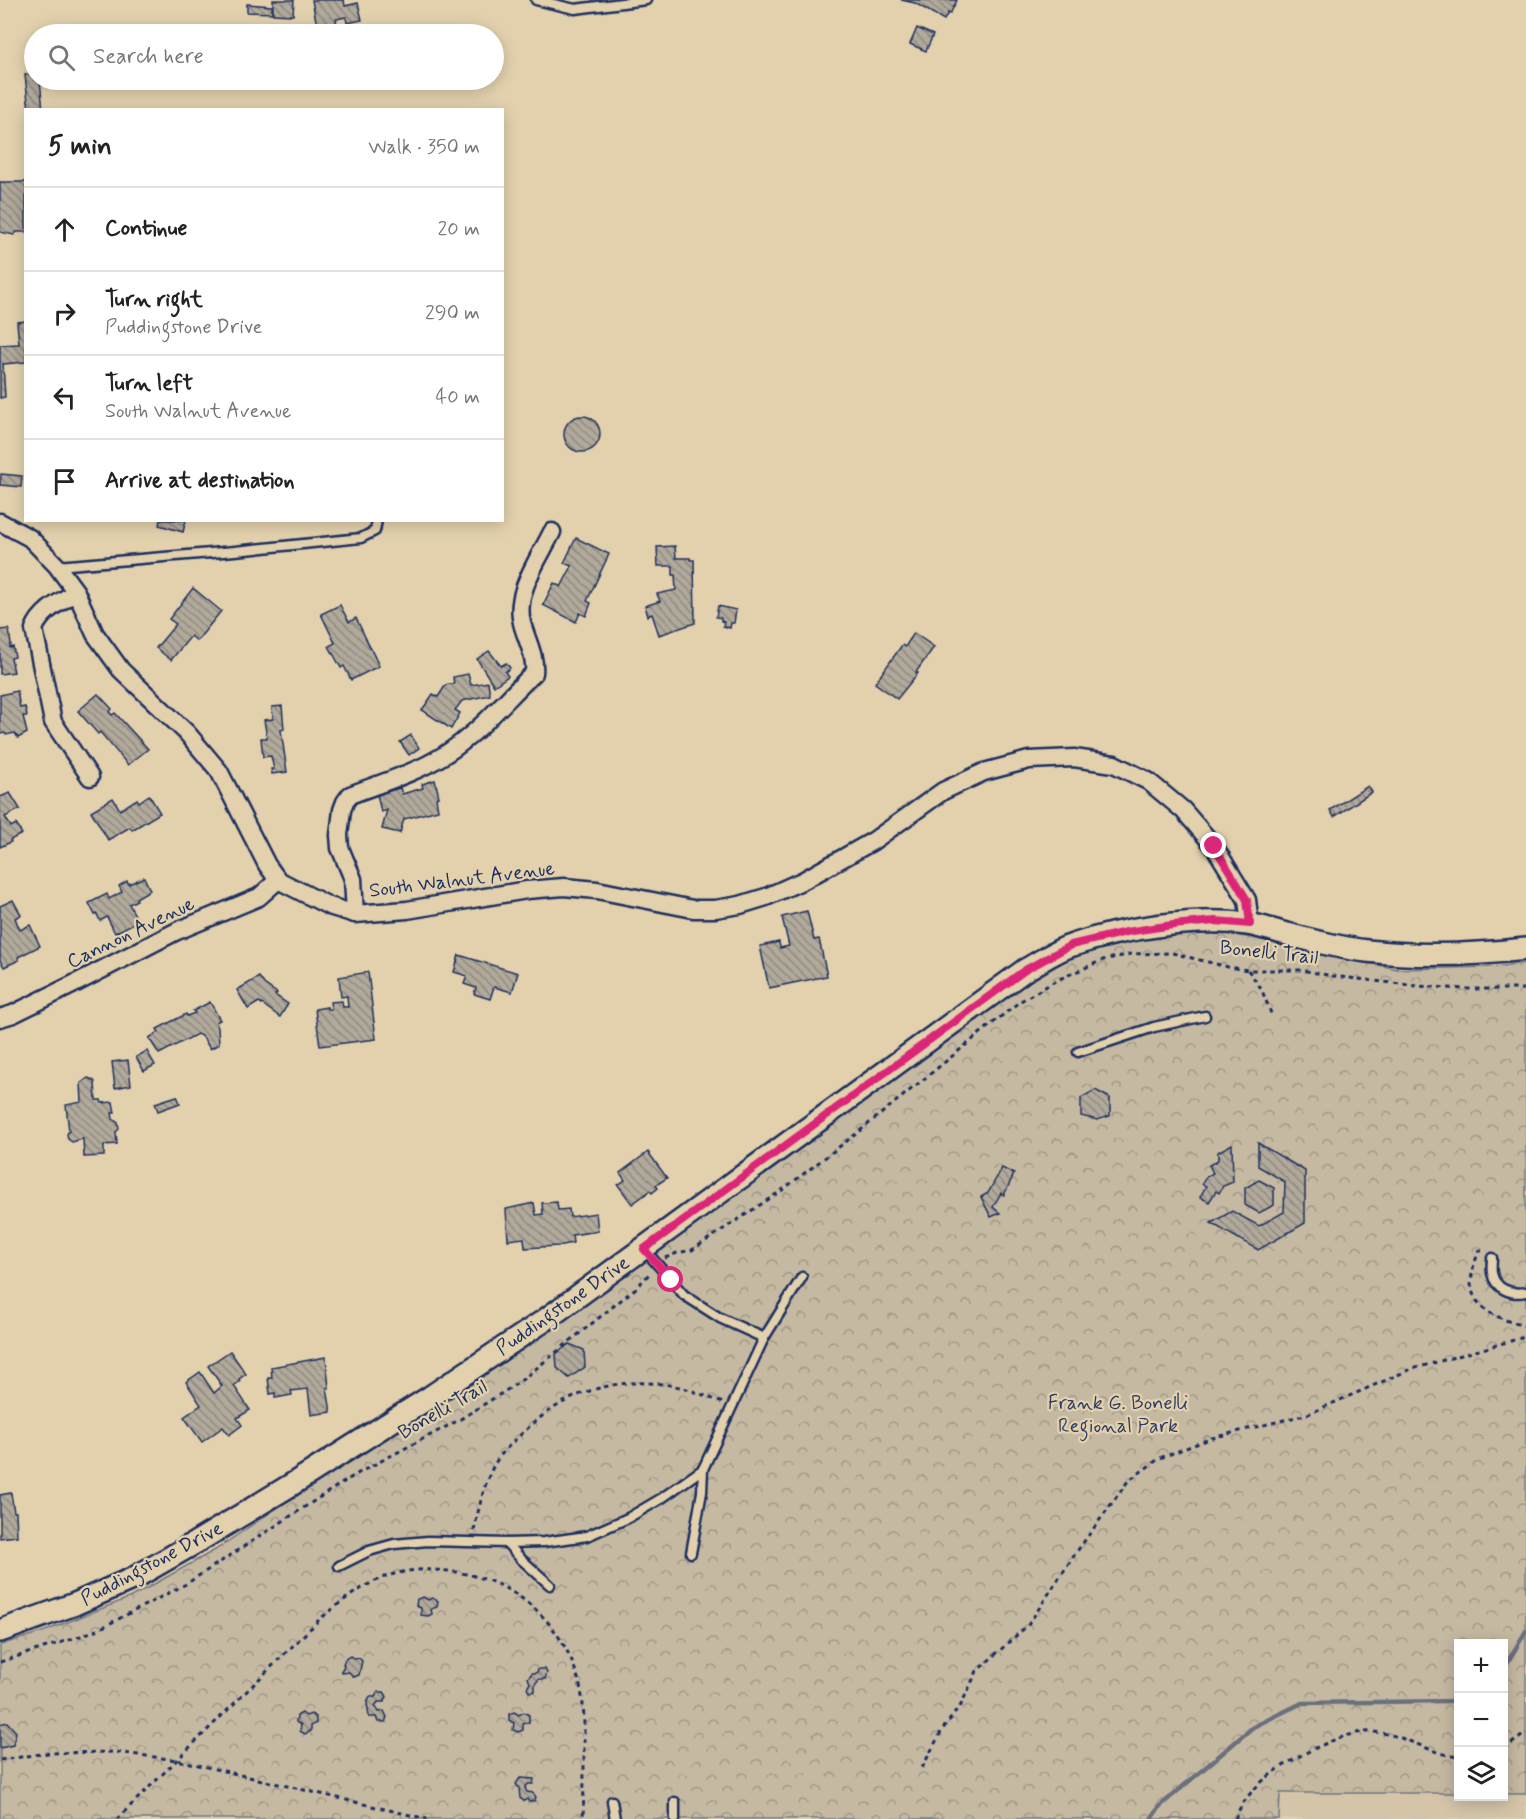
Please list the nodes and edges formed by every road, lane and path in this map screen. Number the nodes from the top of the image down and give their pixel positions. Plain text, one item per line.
1 (536, 0) edge
2 (646, 0) edge
3 (0, 522) edge
4 (377, 522) edge
5 (552, 532) dead end
6 (57, 566) junction
7 (76, 592) junction
8 (90, 777) dead end
9 (278, 880) junction
10 (355, 914) junction
11 (1250, 924) junction
12 (1526, 949) edge
13 (1248, 970) junction
14 (1526, 988) edge
15 (1205, 1016) dead end
16 (1272, 1016) dead end
17 (0, 1018) edge
18 (1078, 1052) dead end
19 (651, 1257) junction
20 (1492, 1258) dead end
21 (802, 1277) dead end
22 (1526, 1292) edge
23 (1526, 1334) edge
24 (764, 1338) junction
25 (732, 1407) junction
26 (703, 1469) junction
27 (472, 1541) junction
28 (507, 1543) junction
29 (691, 1553) dead end
30 (339, 1566) dead end
31 (550, 1585) dead end
32 (0, 1631) edge
33 (0, 1662) edge
34 (1526, 1733) edge
35 (1506, 1747) edge
36 (1454, 1756) edge
37 (0, 1760) edge
38 (177, 1760) junction
39 (922, 1768) dead end
40 (612, 1801) dead end
41 (675, 1802) dead end
42 (117, 1819) edge
43 (427, 1819) edge
44 (584, 1819) edge
45 (615, 1819) edge
46 (675, 1819) edge
47 (1235, 1819) edge

1 - 2 lane
3 - 6 street
4 - 6 lane
5 - 10 street
6 - 7 street
7 - 8 street
7 - 9 street
9 - 10 street, South Walnut Avenue
9 - 17 street, Cannon Avenue
10 - 11 street, South Walnut Avenue
11 - 12 street, Puddingstone Drive
11 - 19 street, Puddingstone Drive
13 - 14 path, Bonelli Trail
13 - 16 path
13 - 19 path, Bonelli Trail
15 - 18 lane
19 - 24 lane
19 - 32 street, Puddingstone Drive
19 - 33 path, Bonelli Trail
20 - 22 lane
21 - 24 lane
23 - 39 path
24 - 25 lane
25 - 26 lane
25 - 27 path
26 - 28 lane
26 - 29 lane
27 - 28 lane
27 - 30 lane
28 - 31 lane
34 - 35 path
36 - 47 path
37 - 38 path
38 - 42 path
38 - 43 path
38 - 44 path
40 - 45 lane
41 - 46 lane

